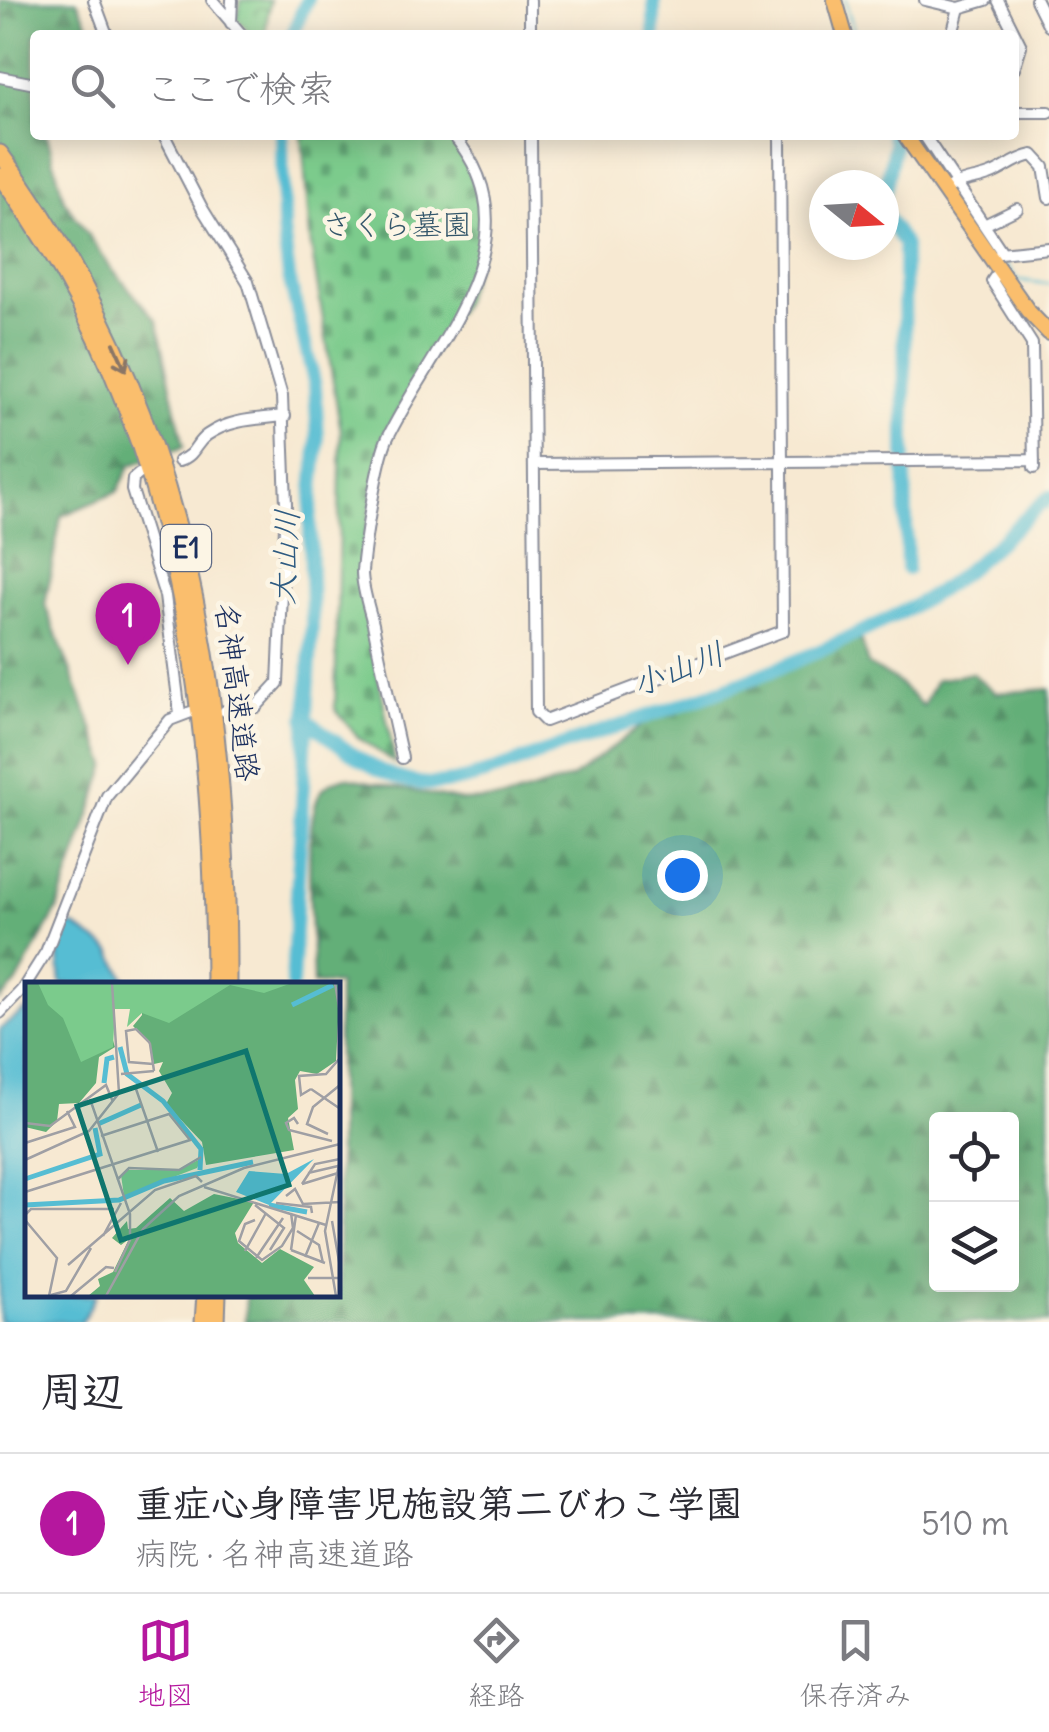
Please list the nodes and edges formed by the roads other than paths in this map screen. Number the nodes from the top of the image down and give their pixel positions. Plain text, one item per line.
1 (94, 0) edge
2 (212, 0) edge
3 (232, 0) edge
4 (530, 0) edge
5 (835, 0) edge
6 (929, 0) edge
7 (986, 0) edge
8 (998, 0) edge
9 (1036, 0) edge
10 (960, 8) junction
11 (231, 24) junction
12 (1049, 26) edge
13 (105, 30) edge
14 (237, 30) edge
15 (530, 30) edge
16 (844, 30) edge
17 (953, 30) edge
18 (1012, 30) edge
19 (0, 77) edge
20 (30, 83) edge
21 (1019, 112) edge
22 (1049, 112) edge
23 (167, 140) edge
24 (457, 140) edge
25 (531, 140) edge
26 (780, 140) edge
27 (909, 140) edge
28 (926, 140) edge
29 (0, 153) edge
30 (0, 176) edge
31 (950, 187) junction
32 (1049, 198) edge
33 (1018, 209) dead end
34 (984, 225) junction
35 (1049, 248) edge
36 (997, 261) junction
37 (1049, 333) edge
38 (285, 416) junction
39 (179, 462) dead end
40 (782, 462) junction
41 (534, 464) junction
42 (139, 474) dead end
43 (224, 711) dead end
44 (402, 758) dead end
45 (27, 982) edge
46 (214, 982) edge
47 (228, 982) edge
48 (25, 985) edge
49 (0, 1012) edge
50 (205, 1297) edge
51 (221, 1297) edge
52 (203, 1322) edge
53 (220, 1322) edge

1 - 13 street
2 - 11 street
3 - 11 street
4 - 15 street
5 - 16 main road
6 - 10 street
7 - 10 street
8 - 18 street
9 - 12 street
10 - 17 street
11 - 14 street
19 - 20 street
21 - 22 street
23 - 38 street
24 - 44 street
25 - 41 street
26 - 40 street
27 - 31 main road
28 - 31 street
29 -> 47 highway, 名神高速道路 / E1
30 - 46 highway, 名神高速道路 / E1
31 - 32 street
31 - 34 street
31 - 36 main road
33 - 34 street
34 - 36 street
35 - 36 street
36 - 37 main road
36 - 40 street
38 - 39 street
38 - 43 street
40 - 41 street
40 - 41 street
42 - 45 street
48 - 49 street
50 - 52 highway
51 - 53 highway

